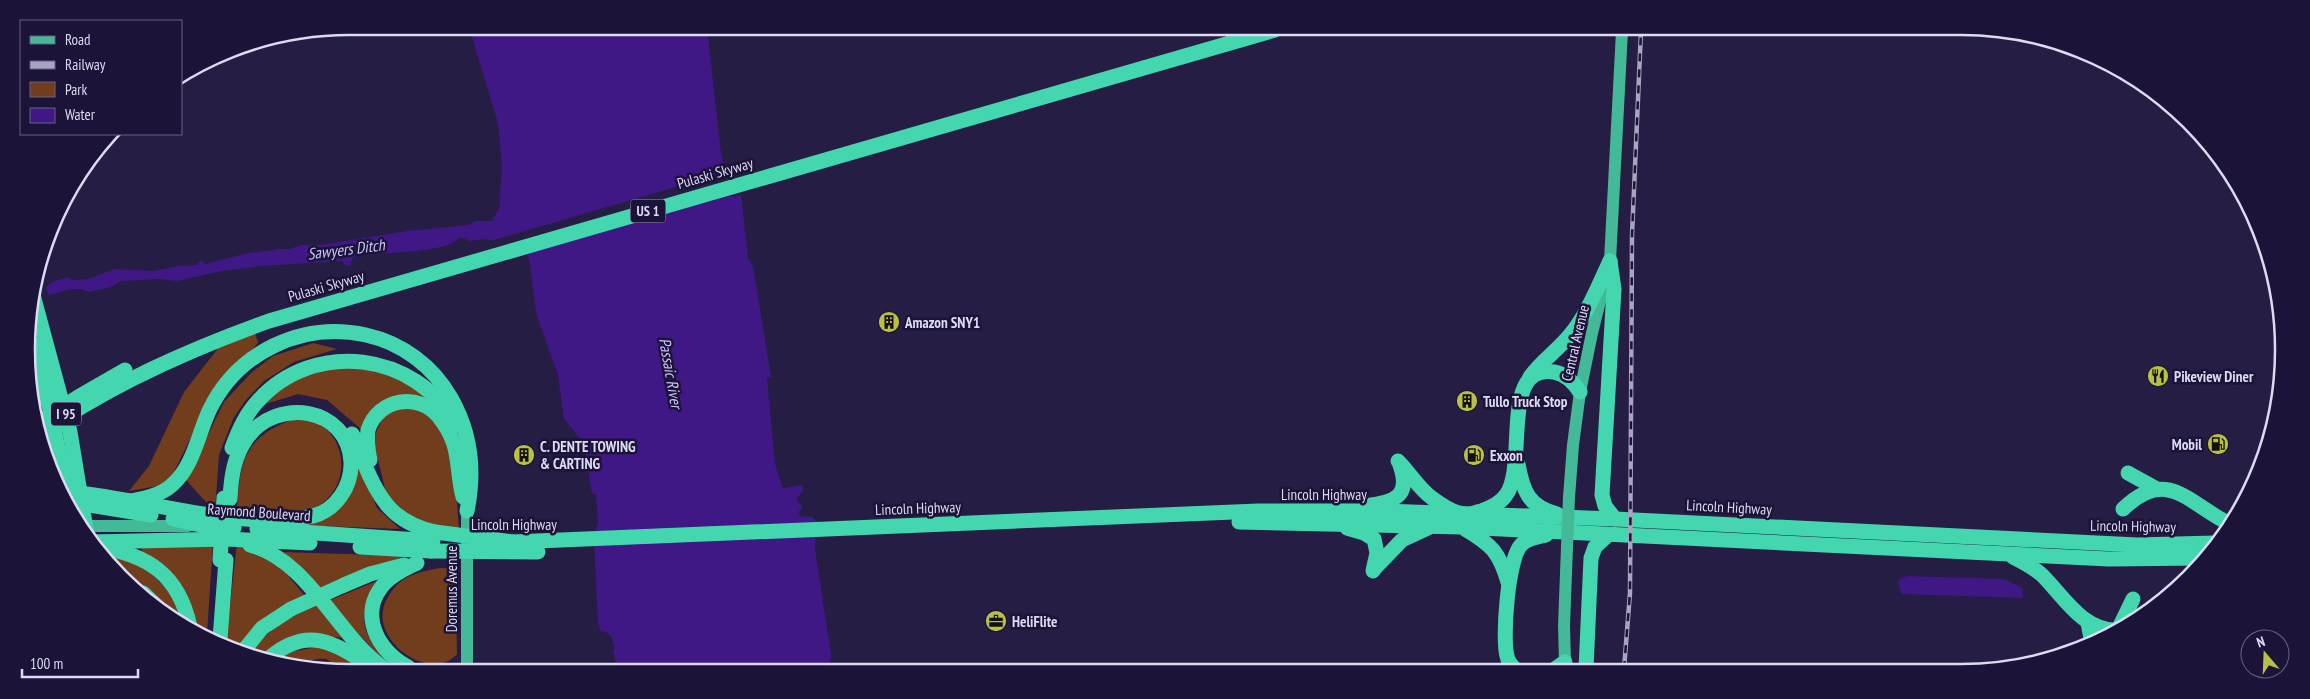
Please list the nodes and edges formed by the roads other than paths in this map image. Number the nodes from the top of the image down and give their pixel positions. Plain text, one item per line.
1 (1228, 35) edge
2 (1258, 35) edge
3 (1622, 35) edge
4 (1610, 261) junction
5 (38, 312) edge
6 (35, 358) edge
7 (1530, 377) junction
8 (1580, 392) junction
9 (43, 419) edge
10 (46, 430) edge
11 (236, 437) junction
12 (1517, 456) junction
13 (470, 459) junction
14 (2128, 473) dead end
15 (64, 482) edge
16 (65, 485) edge
17 (376, 486) junction
18 (2157, 489) junction
19 (69, 492) edge
20 (98, 495) junction
21 (227, 499) junction
22 (131, 501) junction
23 (75, 503) edge
24 (2123, 509) dead end
25 (467, 511) junction
26 (1330, 517) junction
27 (1615, 519) junction
28 (86, 520) edge
29 (1181, 520) junction
30 (1580, 520) junction
31 (2224, 520) edge
32 (1464, 521) junction
33 (89, 526) edge
34 (205, 526) junction
35 (1433, 526) junction
36 (1557, 532) junction
37 (1608, 535) junction
38 (227, 539) junction
39 (101, 542) edge
40 (2208, 543) edge
41 (433, 546) junction
42 (107, 550) edge
43 (2007, 554) junction
44 (2196, 558) edge
45 (223, 560) junction
46 (416, 563) junction
47 (1509, 584) junction
48 (2133, 599) dead end
49 (187, 619) edge
50 (2123, 619) edge
51 (2088, 623) junction
52 (2105, 629) edge
53 (214, 634) edge
54 (220, 636) edge
55 (2091, 636) edge
56 (247, 647) edge
57 (275, 655) edge
58 (367, 664) edge
59 (379, 664) edge
60 (403, 664) edge
61 (467, 664) edge
62 (1511, 664) edge
63 (1560, 664) edge
64 (1586, 664) edge

1 - 9 highway, Pulaski Skyway / US 1, bridge
2 - 10 highway, Pulaski Skyway / US 1, bridge
3 - 4 main road, Central Avenue
4 - 7 highway
4 - 8 main road, Central Avenue
4 - 27 highway
5 - 28 highway, I 95, bridge
6 - 15 highway, I 95, bridge
7 - 8 highway
7 - 12 highway
8 - 63 main road, Central Avenue, bridge
11 - 13 highway
11 - 17 highway
11 - 21 highway
12 - 30 highway
12 - 32 highway
13 - 22 highway
13 - 25 highway
14 - 18 highway
16 - 20 highway
17 - 25 highway
17 - 41 highway
18 - 24 highway
18 - 31 highway
19 - 20 highway
20 - 22 highway
21 - 22 highway
21 - 45 highway
23 - 34 highway
25 - 61 main road, Doremus Avenue
26 - 29 highway, Lincoln Highway
26 - 32 highway, Lincoln Highway
26 - 32 highway
26 - 35 highway, Lincoln Highway
26 - 35 highway
27 - 30 highway, Lincoln Highway
27 - 40 highway, Lincoln Highway
29 - 41 highway, Lincoln Highway, bridge
29 - 41 highway, Lincoln Highway, bridge
30 - 32 highway, Lincoln Highway
32 - 35 highway, Lincoln Highway
32 - 36 highway, Lincoln Highway
32 - 47 highway
33 - 34 main road, Raymond Boulevard
34 - 41 highway, Raymond Boulevard
36 - 37 highway, Lincoln Highway
36 - 47 highway
37 - 43 highway, Lincoln Highway
37 - 64 highway
38 - 39 highway, Raymond Boulevard
38 - 41 highway, Raymond Boulevard
38 - 59 highway
41 - 46 highway
42 - 49 highway
43 - 44 highway, Lincoln Highway
43 - 51 highway
45 - 53 highway
45 - 54 highway
46 - 56 highway, bridge
46 - 60 highway
47 - 62 highway
48 - 50 highway
51 - 52 highway
51 - 55 highway
57 - 58 highway

